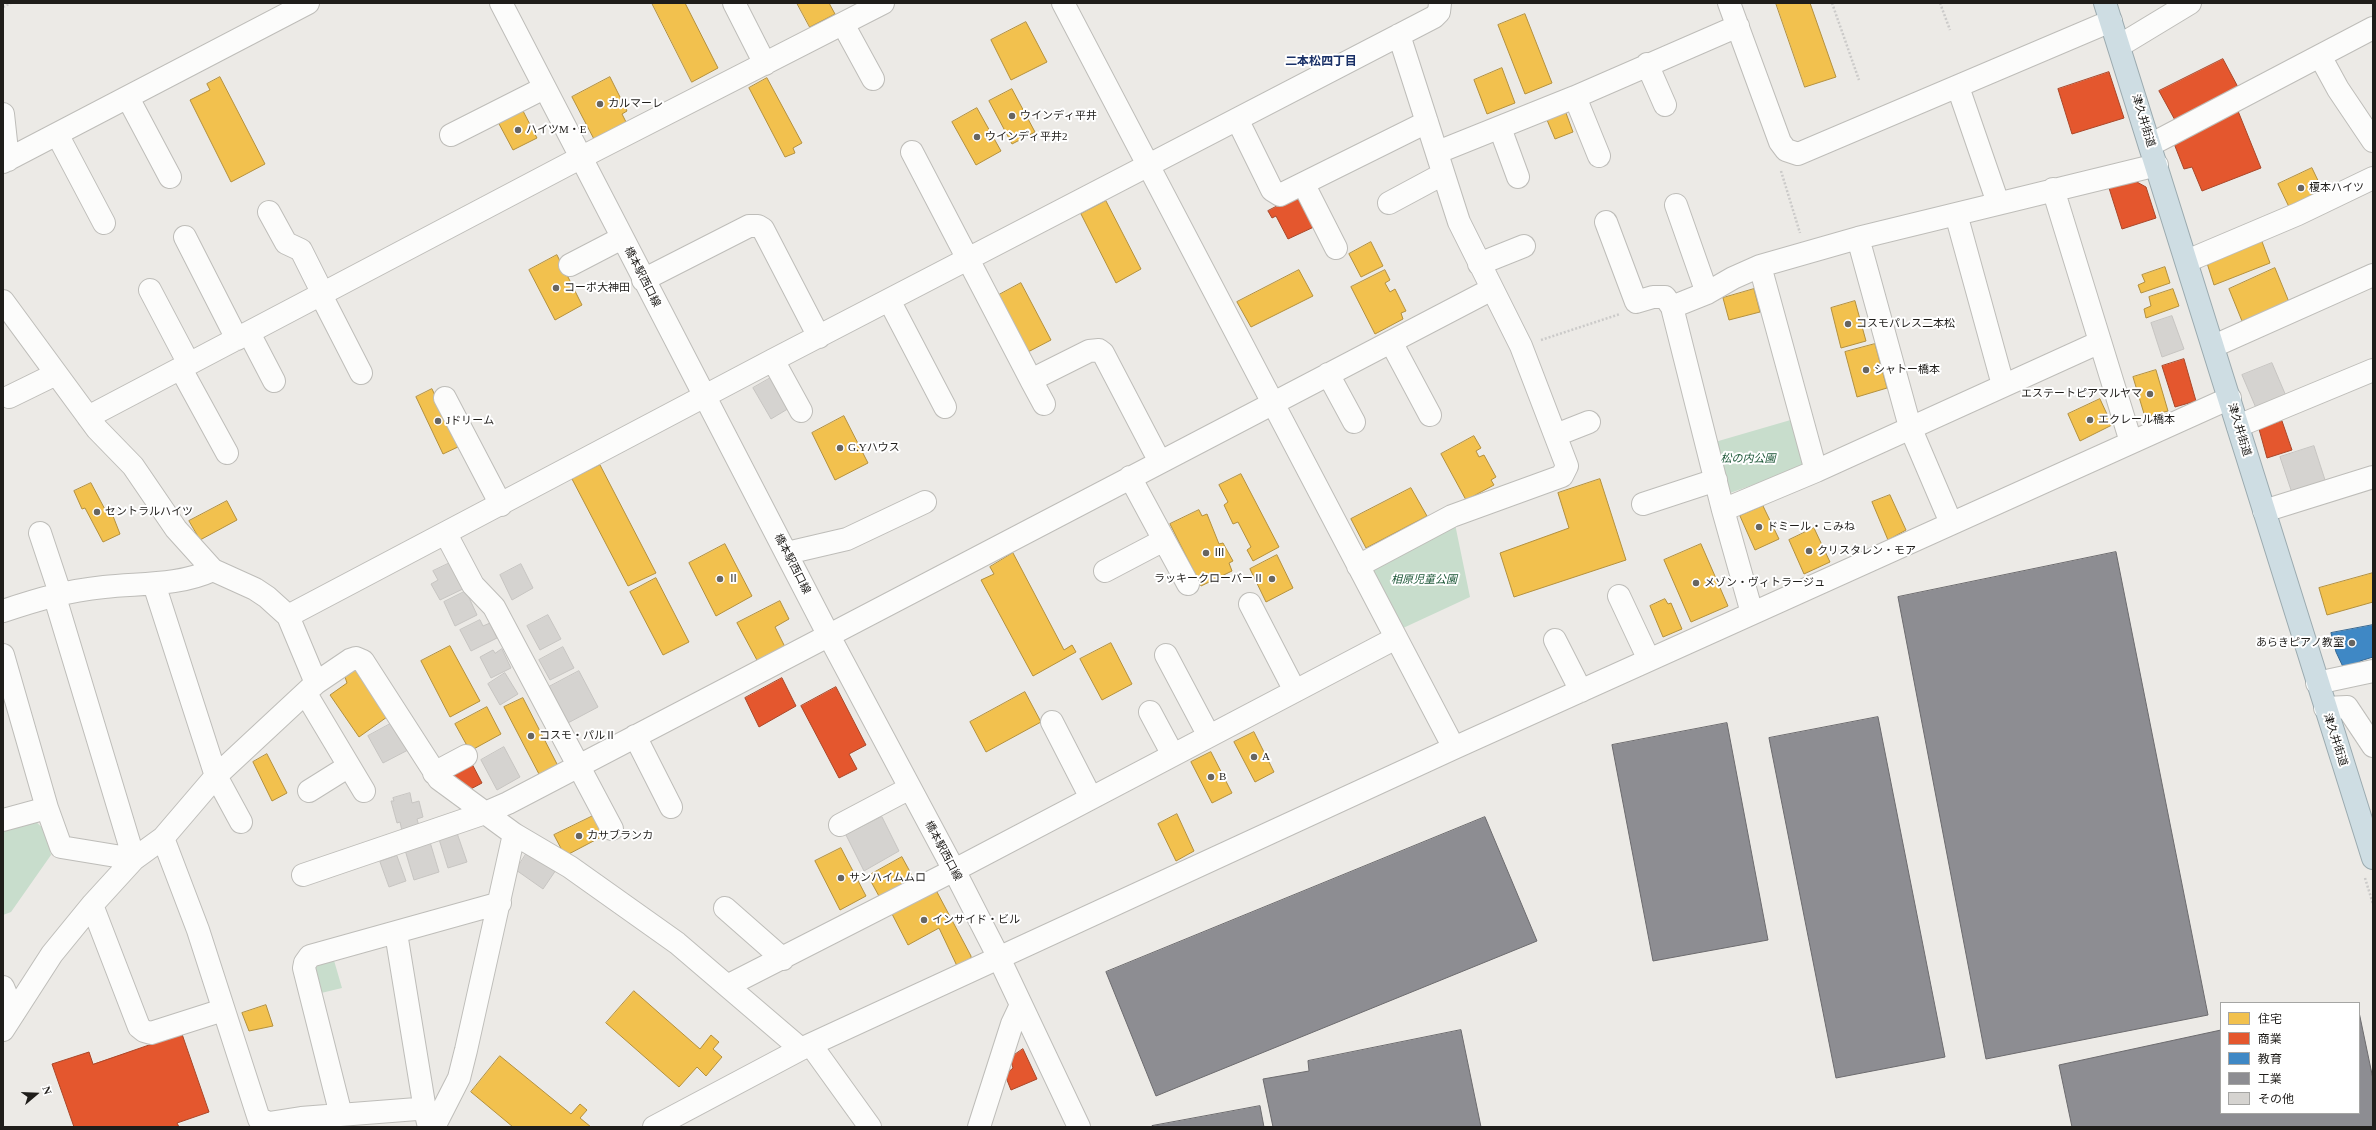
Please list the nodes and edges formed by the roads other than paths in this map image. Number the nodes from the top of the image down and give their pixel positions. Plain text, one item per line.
1 (308, 3) edge
2 (501, 3) edge
3 (734, 3) edge
4 (883, 3) edge
5 (1063, 3) edge
6 (1440, 3) edge
7 (1729, 3) edge
8 (2190, 3) edge
9 (2107, 8) edge
10 (843, 24) junction
11 (1738, 26) junction
12 (2373, 28) edge
13 (1399, 35) junction
14 (2120, 46) junction
15 (2320, 56) junction
16 (765, 64) junction
17 (1648, 64) junction
18 (873, 80) dead end
19 (1958, 87) junction
20 (544, 88) junction
21 (1575, 97) junction
22 (128, 98) junction
23 (1664, 105) dead end
24 (3, 114) edge
25 (1238, 121) junction
26 (1427, 122) junction
27 (1500, 128) junction
28 (57, 134) junction
29 (451, 135) dead end
30 (2373, 141) edge
31 (912, 152) dead end
32 (1438, 152) junction
33 (2153, 155) junction
34 (1599, 156) dead end
35 (580, 158) junction
36 (6, 161) edge
37 (1148, 165) junction
38 (1443, 174) junction
39 (170, 177) dead end
40 (1518, 177) dead end
41 (2373, 178) edge
42 (1304, 185) junction
43 (2053, 189) junction
44 (1389, 203) dead end
45 (1998, 203) junction
46 (1676, 205) dead end
47 (269, 212) dead end
48 (1956, 214) junction
49 (1606, 222) dead end
50 (104, 223) dead end
51 (185, 237) dead end
52 (622, 238) junction
53 (1858, 238) junction
54 (1524, 246) dead end
55 (1336, 248) dead end
56 (969, 258) junction
57 (2187, 261) junction
58 (1480, 264) junction
59 (570, 265) dead end
60 (1760, 266) junction
61 (2373, 276) edge
62 (643, 280) junction
63 (1492, 289) junction
64 (150, 290) dead end
65 (1707, 293) junction
66 (322, 295) junction
67 (889, 300) junction
68 (1672, 307) junction
69 (6, 312) edge
70 (243, 336) junction
71 (819, 337) junction
72 (1391, 342) junction
73 (2100, 342) junction
74 (2214, 346) junction
75 (773, 360) junction
76 (185, 366) junction
77 (2373, 370) edge
78 (361, 373) dead end
79 (56, 374) junction
80 (1328, 374) junction
81 (1031, 380) junction
82 (274, 381) dead end
83 (2003, 385) junction
84 (9, 397) dead end
85 (705, 397) junction
86 (445, 398) dead end
87 (2230, 398) junction
88 (1273, 403) junction
89 (1044, 404) dead end
90 (945, 407) dead end
91 (801, 411) dead end
92 (1430, 415) dead end
93 (88, 417) junction
94 (1354, 422) dead end
95 (1589, 422) dead end
96 (2238, 426) junction
97 (1910, 427) junction
98 (1556, 435) junction
99 (2131, 442) junction
100 (227, 453) dead end
101 (1160, 462) junction
102 (1816, 471) junction
103 (1130, 477) junction
104 (2373, 477) edge
105 (1716, 480) junction
106 (925, 502) dead end
107 (1643, 504) dead end
108 (501, 505) junction
109 (1723, 510) junction
110 (2264, 510) junction
111 (1951, 523) junction
112 (40, 533) dead end
113 (446, 534) junction
114 (1164, 540) junction
115 (787, 554) junction
116 (1358, 566) junction
117 (213, 570) junction
118 (1105, 571) dead end
119 (154, 584) junction
120 (1188, 584) dead end
121 (57, 593) junction
122 (1619, 596) dead end
123 (1250, 604) dead end
124 (3, 611) edge
125 (1752, 613) junction
126 (288, 616) junction
127 (829, 636) junction
128 (1396, 638) junction
129 (1555, 640) dead end
130 (3, 655) edge
131 (1166, 655) dead end
132 (1649, 660) junction
133 (2373, 671) edge
134 (2318, 682) junction
135 (311, 689) junction
136 (1295, 691) junction
137 (1581, 691) junction
138 (2325, 708) junction
139 (1150, 712) dead end
140 (1052, 722) dead end
141 (635, 736) junction
142 (1209, 736) junction
143 (2373, 746) edge
144 (1454, 748) junction
145 (1173, 755) junction
146 (466, 756) dead end
147 (349, 766) junction
148 (577, 766) junction
149 (434, 773) junction
150 (216, 776) junction
151 (910, 788) junction
152 (309, 791) dead end
153 (364, 791) dead end
154 (1091, 798) junction
155 (671, 807) dead end
156 (47, 808) junction
157 (485, 814) junction
158 (3, 820) edge
159 (241, 822) dead end
160 (840, 825) dead end
161 (612, 829) dead end
162 (514, 834) junction
163 (164, 838) junction
164 (2373, 858) edge
165 (134, 859) junction
166 (954, 870) junction
167 (303, 875) dead end
168 (500, 903) junction
169 (92, 905) junction
170 (725, 908) dead end
171 (396, 933) junction
172 (783, 958) junction
173 (999, 958) junction
174 (728, 985) junction
175 (3, 988) edge
176 (1021, 1005) junction
177 (223, 1010) junction
178 (8, 1022) edge
179 (806, 1047) junction
180 (341, 1115) junction
181 (686, 1119) edge
182 (429, 1121) edge
183 (654, 1127) edge
184 (870, 1127) edge
185 (979, 1127) edge
186 (1079, 1127) edge

1 - 22 street
2 - 20 street, 橋本駅西口線
3 - 16 street
4 - 10 street
5 - 37 street
6 - 13 street
7 - 11 street
8 - 14 street
9 - 14 highway, 津久井街道
9 - 19 street
10 - 16 street
10 - 18 street
11 - 17 street
11 - 19 street
12 - 15 street
13 - 25 street
13 - 26 street
14 - 33 highway, 津久井街道
15 - 30 street
15 - 33 street
16 - 35 street
17 - 21 street
17 - 23 street
19 - 45 street
20 - 29 street
20 - 35 street, 橋本駅西口線
21 - 27 street
21 - 34 street
22 - 28 street
22 - 39 street
24 - 36 street
25 - 37 street
25 - 42 street
26 - 32 street
26 - 42 street
27 - 32 street
27 - 40 street
28 - 36 street
28 - 50 street
31 - 56 street
32 - 38 street
33 - 43 street
33 - 57 highway, 津久井街道
35 - 52 street, 橋本駅西口線
35 - 66 street
37 - 56 street
37 - 88 street
38 - 44 street
38 - 58 street
41 - 57 street
42 - 55 street
43 - 45 street
43 - 73 street
45 - 48 street
46 - 65 street
47 - 66 street
48 - 53 street
48 - 83 street
49 - 68 street
51 - 70 street
52 - 59 street
52 - 62 street, 橋本駅西口線
53 - 60 street
53 - 97 street
54 - 58 street
56 - 67 street
56 - 81 street
57 - 74 highway, 津久井街道
58 - 63 street
60 - 65 street
60 - 102 street
61 - 74 street
62 - 71 street
62 - 85 street, 橋本駅西口線
63 - 72 street
63 - 98 street
64 - 76 street
65 - 68 street
66 - 70 street
66 - 78 street
67 - 71 street
67 - 90 street
68 - 105 street
69 - 79 street
70 - 76 street
70 - 82 street
71 - 75 street
72 - 80 street
72 - 92 street
73 - 83 street
73 - 99 street
74 - 87 highway, 津久井街道
75 - 85 street
75 - 91 street
76 - 93 street
76 - 100 street
77 - 96 street
79 - 84 street
79 - 93 street
80 - 88 street
80 - 94 street
81 - 89 street
81 - 101 street
83 - 97 street
85 - 108 street
85 - 115 street, 橋本駅西口線
86 - 108 street
87 - 96 highway, 津久井街道
87 - 99 street
88 - 101 street
88 - 116 street
93 - 117 street
95 - 98 street
96 - 110 highway, 津久井街道
97 - 102 street
97 - 111 street
98 - 116 street
99 - 111 street
101 - 103 street
102 - 109 street
103 - 114 street
103 - 127 street
104 - 110 street
105 - 107 street
105 - 109 street
106 - 115 street
108 - 113 street
109 - 125 street
110 - 134 highway, 津久井街道
111 - 125 street
112 - 121 street
113 - 126 street
113 - 148 street
114 - 118 street
114 - 120 street
115 - 127 street, 橋本駅西口線
116 - 128 street
117 - 119 street
117 - 126 street
119 - 121 street
119 - 150 street
121 - 124 street
121 - 165 street
122 - 132 street
123 - 136 street
125 - 132 street
126 - 135 street
127 - 141 street
127 - 151 street, 橋本駅西口線
128 - 136 street
128 - 144 street
129 - 137 street
130 - 156 street
131 - 142 street
132 - 137 street
133 - 134 street
134 - 138 highway, 津久井街道
135 - 147 street
135 - 149 street
135 - 150 street
136 - 142 street
137 - 144 street
138 - 143 street
138 - 164 highway, 津久井街道
139 - 145 street
140 - 154 street
141 - 148 street
141 - 155 street
142 - 145 street
144 - 173 street
145 - 154 street
146 - 149 street
147 - 152 street
147 - 153 street
148 - 157 street
148 - 161 street
149 - 157 street
150 - 159 street
150 - 163 street
151 - 160 street
151 - 166 street, 橋本駅西口線
154 - 166 street
156 - 158 street
156 - 165 street
157 - 162 street
157 - 167 street
162 - 168 street
162 - 174 street
163 - 165 street
163 - 177 street
165 - 169 street
166 - 172 street
166 - 173 street, 橋本駅西口線
168 - 171 street
168 - 182 street
169 - 177 street
169 - 178 street
170 - 172 street
171 - 180 street
171 - 182 street
172 - 174 street
173 - 176 street, 橋本駅西口線
173 - 179 street
174 - 179 street
175 - 178 street
176 - 185 street
176 - 186 street, 橋本駅西口線
177 - 180 street
179 - 181 street
179 - 184 street
180 - 182 street
181 - 183 street

